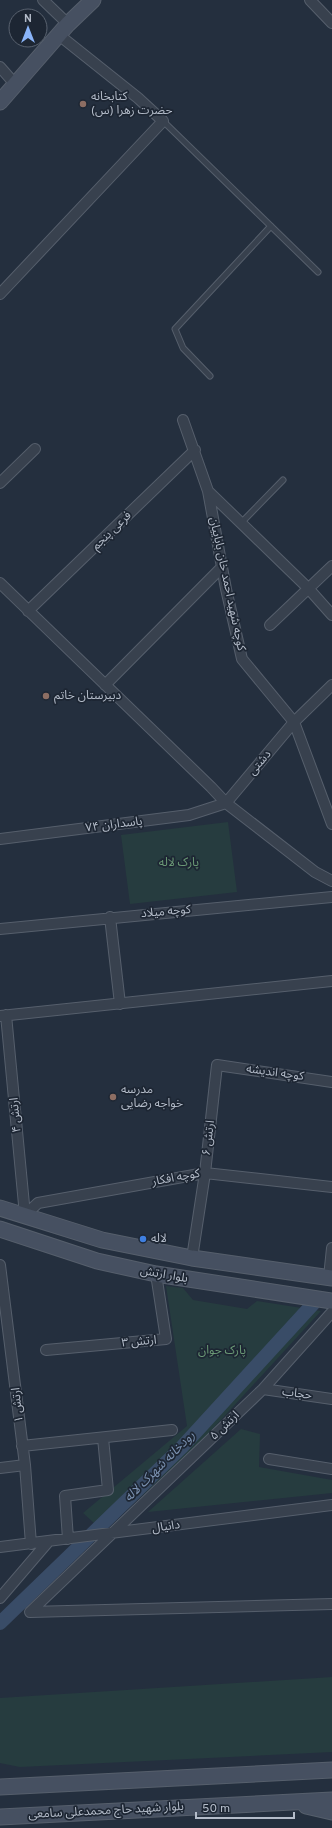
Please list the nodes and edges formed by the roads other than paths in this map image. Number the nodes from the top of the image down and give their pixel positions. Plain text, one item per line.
1 (43, 0) edge
2 (94, 0) edge
3 (310, 0) edge
4 (332, 23) edge
5 (63, 29) junction
6 (0, 67) edge
7 (16, 84) junction
8 (0, 102) edge
9 (163, 121) junction
10 (271, 226) junction
11 (318, 272) dead end
12 (0, 294) edge
13 (210, 376) dead end
14 (183, 420) dead end
15 (35, 449) dead end
16 (195, 450) junction
17 (283, 480) dead end
18 (0, 483) edge
19 (208, 491) junction
20 (241, 523) junction
21 (332, 566) edge
22 (222, 567) junction
23 (0, 583) edge
24 (308, 588) junction
25 (28, 611) junction
26 (332, 615) edge
27 (270, 625) dead end
28 (105, 685) junction
29 (332, 685) edge
30 (294, 722) junction
31 (226, 804) junction
32 (332, 824) edge
33 (0, 839) edge
34 (332, 881) edge
35 (332, 897) edge
36 (110, 917) junction
37 (0, 929) edge
38 (332, 981) edge
39 (120, 1004) junction
40 (3, 1015) edge
41 (217, 1065) joint
42 (332, 1082) edge
43 (205, 1173) junction
44 (332, 1187) edge
45 (0, 1208) edge
46 (25, 1214) junction
47 (0, 1229) edge
48 (20, 1235) junction
49 (332, 1248) edge
50 (192, 1258) junction
51 (0, 1265) edge
52 (156, 1274) junction
53 (331, 1277) edge
54 (332, 1301) edge
55 (332, 1312) edge
56 (4, 1330) edge
57 (46, 1350) dead end
58 (263, 1389) junction
59 (332, 1399) edge
60 (172, 1430) dead end
61 (103, 1438) junction
62 (22, 1446) junction
63 (269, 1459) dead end
64 (25, 1465) junction
65 (0, 1468) edge
66 (332, 1469) edge
67 (332, 1505) edge
68 (113, 1534) junction
69 (68, 1540) junction
70 (48, 1542) junction
71 (31, 1544) junction
72 (0, 1547) edge
73 (0, 1598) edge
74 (332, 1604) edge
75 (332, 1770) edge
76 (0, 1787) edge
77 (332, 1800) edge
78 (289, 1802) junction
79 (332, 1812) edge
80 (0, 1817) edge

1 - 5 street
2 - 5 street
3 - 4 street
5 - 7 street
5 - 9 street
6 - 7 street
7 - 8 street
9 - 10 lane
9 - 12 street
10 - 11 lane
10 - 13 lane
14 - 16 street, کوچه شهید احمد خان باباییان
15 - 18 street
16 - 19 street, کوچه شهید احمد خان باباییان
16 - 25 street, فرعی پنجم
17 - 20 lane
19 - 20 street
19 - 22 street, کوچه شهید احمد خان باباییان
20 - 24 street
21 - 24 street
22 - 28 street
22 - 30 street, کوچه شهید احمد خان باباییان
23 - 25 street
24 - 26 street
24 - 27 street
25 - 28 street
28 - 31 street
29 - 30 street, دشتی
30 - 31 street, دشتی
30 - 32 street, کوچه شهید احمد خان باباییان
31 - 33 street, پاسداران ۷۴
31 - 34 street
35 - 36 street, کوچه میلاد
36 - 37 street, کوچه میلاد
36 - 39 street
38 - 39 street
39 - 40 street
40 - 46 street, ارتش ۴
41 - 42 street, کوچه اندیشه
41 - 43 street, ارتش ۶
43 - 44 street, کوچه افکار
43 - 46 street, کوچه افکار
43 - 50 street, ارتش ۶
45 - 46 street, بلوار ارتش
46 - 48 street
46 - 50 street, بلوار ارتش
47 - 48 street, بلوار ارتش
48 - 52 street, بلوار ارتش
49 - 53 street
50 - 53 street, بلوار ارتش
51 - 56 street, ارتش ۱
52 - 54 street, بلوار ارتش
52 - 57 street, ارتش ۳
55 - 58 street, ارتش ۵
56 - 62 street, ارتش ۱
58 - 59 street, حجاب
58 - 68 street, ارتش ۵
60 - 61 street
61 - 62 street
61 - 69 street
62 - 64 street, ارتش ۱
63 - 66 street
64 - 65 street
64 - 71 street, ارتش ۱
67 - 68 street, دانیال
68 - 69 street, دانیال
68 - 74 street, ارتش ۵
69 - 70 street, دانیال
70 - 71 street, دانیال
70 - 73 street
71 - 72 street, دانیال
75 - 76 street
77 - 78 street, بلوار شهید حاج محمدعلی سامعی
78 - 79 street
78 - 80 street, بلوار شهید حاج محمدعلی سامعی

